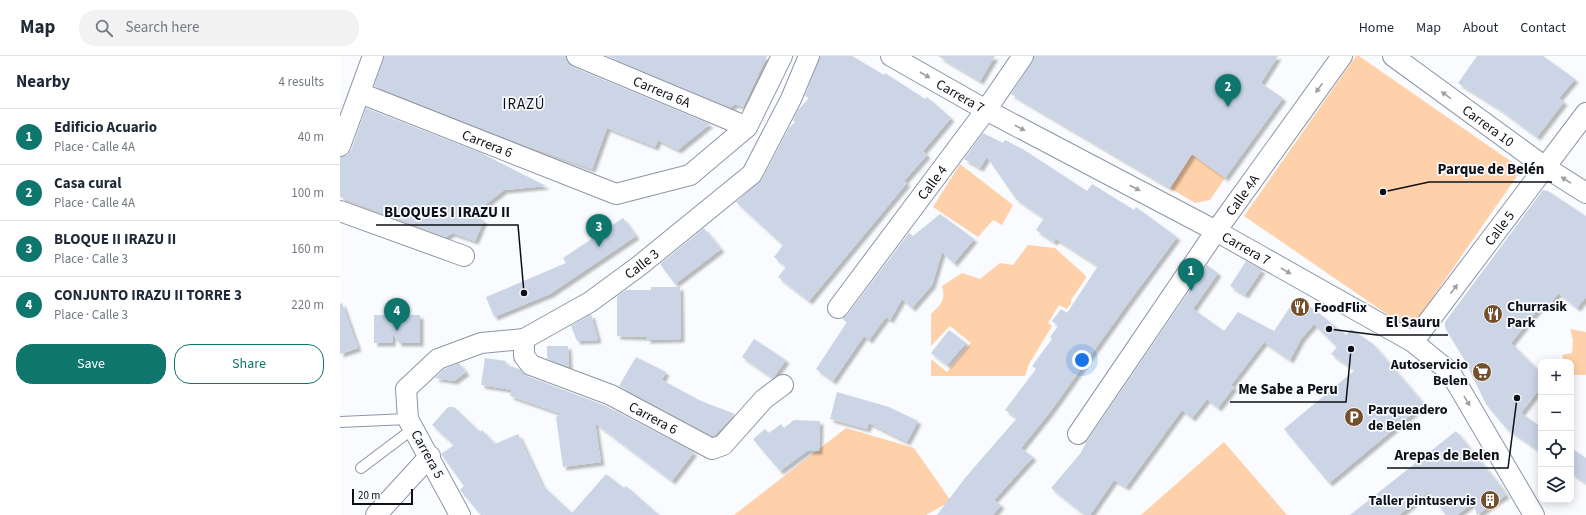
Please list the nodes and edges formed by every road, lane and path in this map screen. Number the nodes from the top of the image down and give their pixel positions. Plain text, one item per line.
1 (373, 56) edge
2 (578, 56) edge
3 (782, 56) edge
4 (808, 56) edge
5 (891, 56) edge
6 (1023, 56) edge
7 (1342, 56) edge
8 (1393, 56) edge
9 (360, 93) junction
10 (986, 110) junction
11 (1586, 113) edge
12 (747, 127) junction
13 (340, 146) edge
14 (1545, 167) junction
15 (1586, 193) edge
16 (340, 211) edge
17 (1216, 231) junction
18 (464, 256) dead end
19 (838, 308) dead end
20 (524, 339) junction
21 (1413, 342) junction
22 (783, 385) dead end
23 (406, 389) joint
24 (340, 422) edge
25 (411, 424) junction
26 (1078, 434) dead end
27 (430, 456) junction
28 (361, 468) dead end
29 (376, 515) edge
30 (460, 515) edge
31 (1534, 515) edge

1 - 9 street
2 - 12 street, Carrera 6A
3 - 12 street
4 - 20 street, Calle 3
5 -> 10 street, Carrera 7
6 - 10 street, Calle 4
7 -> 17 street, Calle 4A
14 -> 8 street, Carrera 10
9 - 12 street, Carrera 6
9 - 13 street
10 -> 17 street, Carrera 7
10 - 19 street, Calle 4
11 - 14 street, Calle 5
15 -> 14 street, Carrera 10
21 -> 14 street, Calle 5
16 - 18 street
17 -> 21 street, Carrera 7
17 - 26 street, Calle 4A
20 - 22 street, Carrera 6
20 - 23 street, Calle 3
21 -> 31 street, Carrera 7
23 - 25 street, Carrera 5
24 - 25 lane
25 - 27 street, Carrera 5
25 - 28 lane
27 - 29 street
27 - 30 street, Carrera 5

